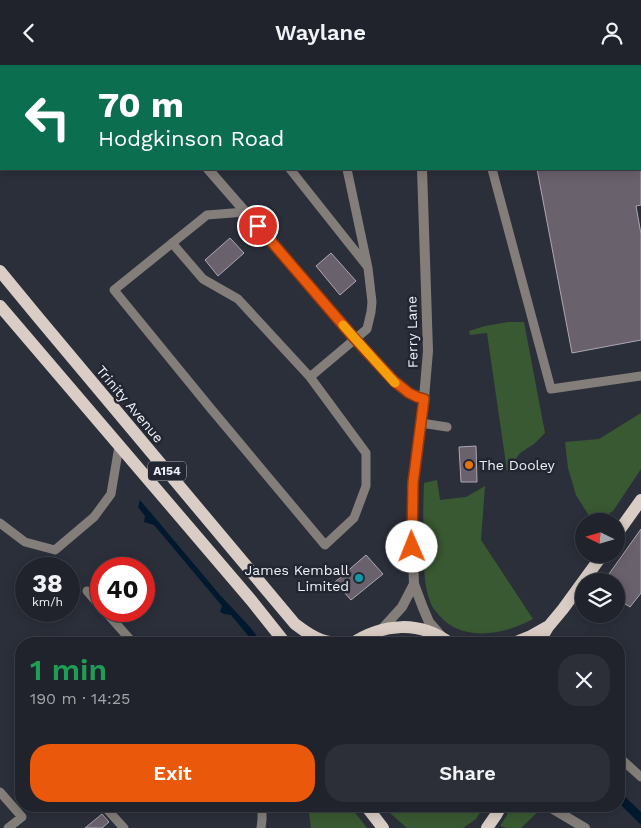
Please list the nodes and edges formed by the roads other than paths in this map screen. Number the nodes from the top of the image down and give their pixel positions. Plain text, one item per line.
1 (209, 170) edge
2 (291, 170) edge
3 (347, 170) edge
4 (422, 170) edge
5 (492, 170) edge
6 (245, 212) junction
7 (172, 243) junction
8 (368, 268) junction
9 (0, 271) edge
10 (0, 306) edge
11 (355, 339) junction
12 (641, 376) edge
13 (310, 377) junction
14 (424, 399) junction
15 (421, 423) junction
16 (447, 427) dead end
17 (119, 446) junction
18 (641, 500) edge
19 (625, 522) edge
20 (0, 523) edge
21 (596, 563) edge
22 (414, 584) junction
23 (87, 591) dead end
24 (90, 594) edge
25 (115, 622) edge
26 (548, 627) junction
27 (382, 629) junction
28 (128, 637) edge
29 (280, 637) edge
30 (314, 637) edge
31 (363, 637) edge
32 (440, 637) edge
33 (443, 637) edge
34 (528, 637) edge
35 (542, 637) edge
36 (625, 762) edge
37 (641, 777) edge
38 (0, 792) edge
39 (15, 809) edge
40 (18, 812) edge
41 (109, 812) edge
42 (262, 812) edge
43 (370, 812) edge
44 (498, 812) edge
45 (558, 812) edge
46 (8, 828) edge
47 (124, 828) edge
48 (261, 828) edge
49 (382, 828) edge
50 (487, 828) edge
51 (584, 828) edge

1 - 6 street
2 - 8 lane
3 - 8 lane
4 - 14 street, Ferry Lane
5 - 12 lane
6 - 7 lane
6 - 11 street
7 - 13 lane
7 - 13 lane
8 - 11 lane
9 - 30 main road, Trinity Avenue / A154
10 - 17 main road, A154
11 - 13 lane
11 - 14 street
14 - 15 street, Ferry Lane
15 - 16 lane
15 - 22 street, Ferry Lane
17 - 20 lane
17 - 29 main road, A154
18 - 19 main road
21 - 26 main road
22 - 27 street, Ferry Lane
22 - 33 street, Ferry Lane
23 - 24 lane
25 - 28 lane
26 - 34 main road
26 - 35 main road
27 - 31 main road
27 - 32 main road
36 - 37 lane
38 - 39 lane
40 - 46 lane
41 - 47 lane
42 - 48 lane
43 - 49 main road
44 - 50 main road
45 - 51 street

